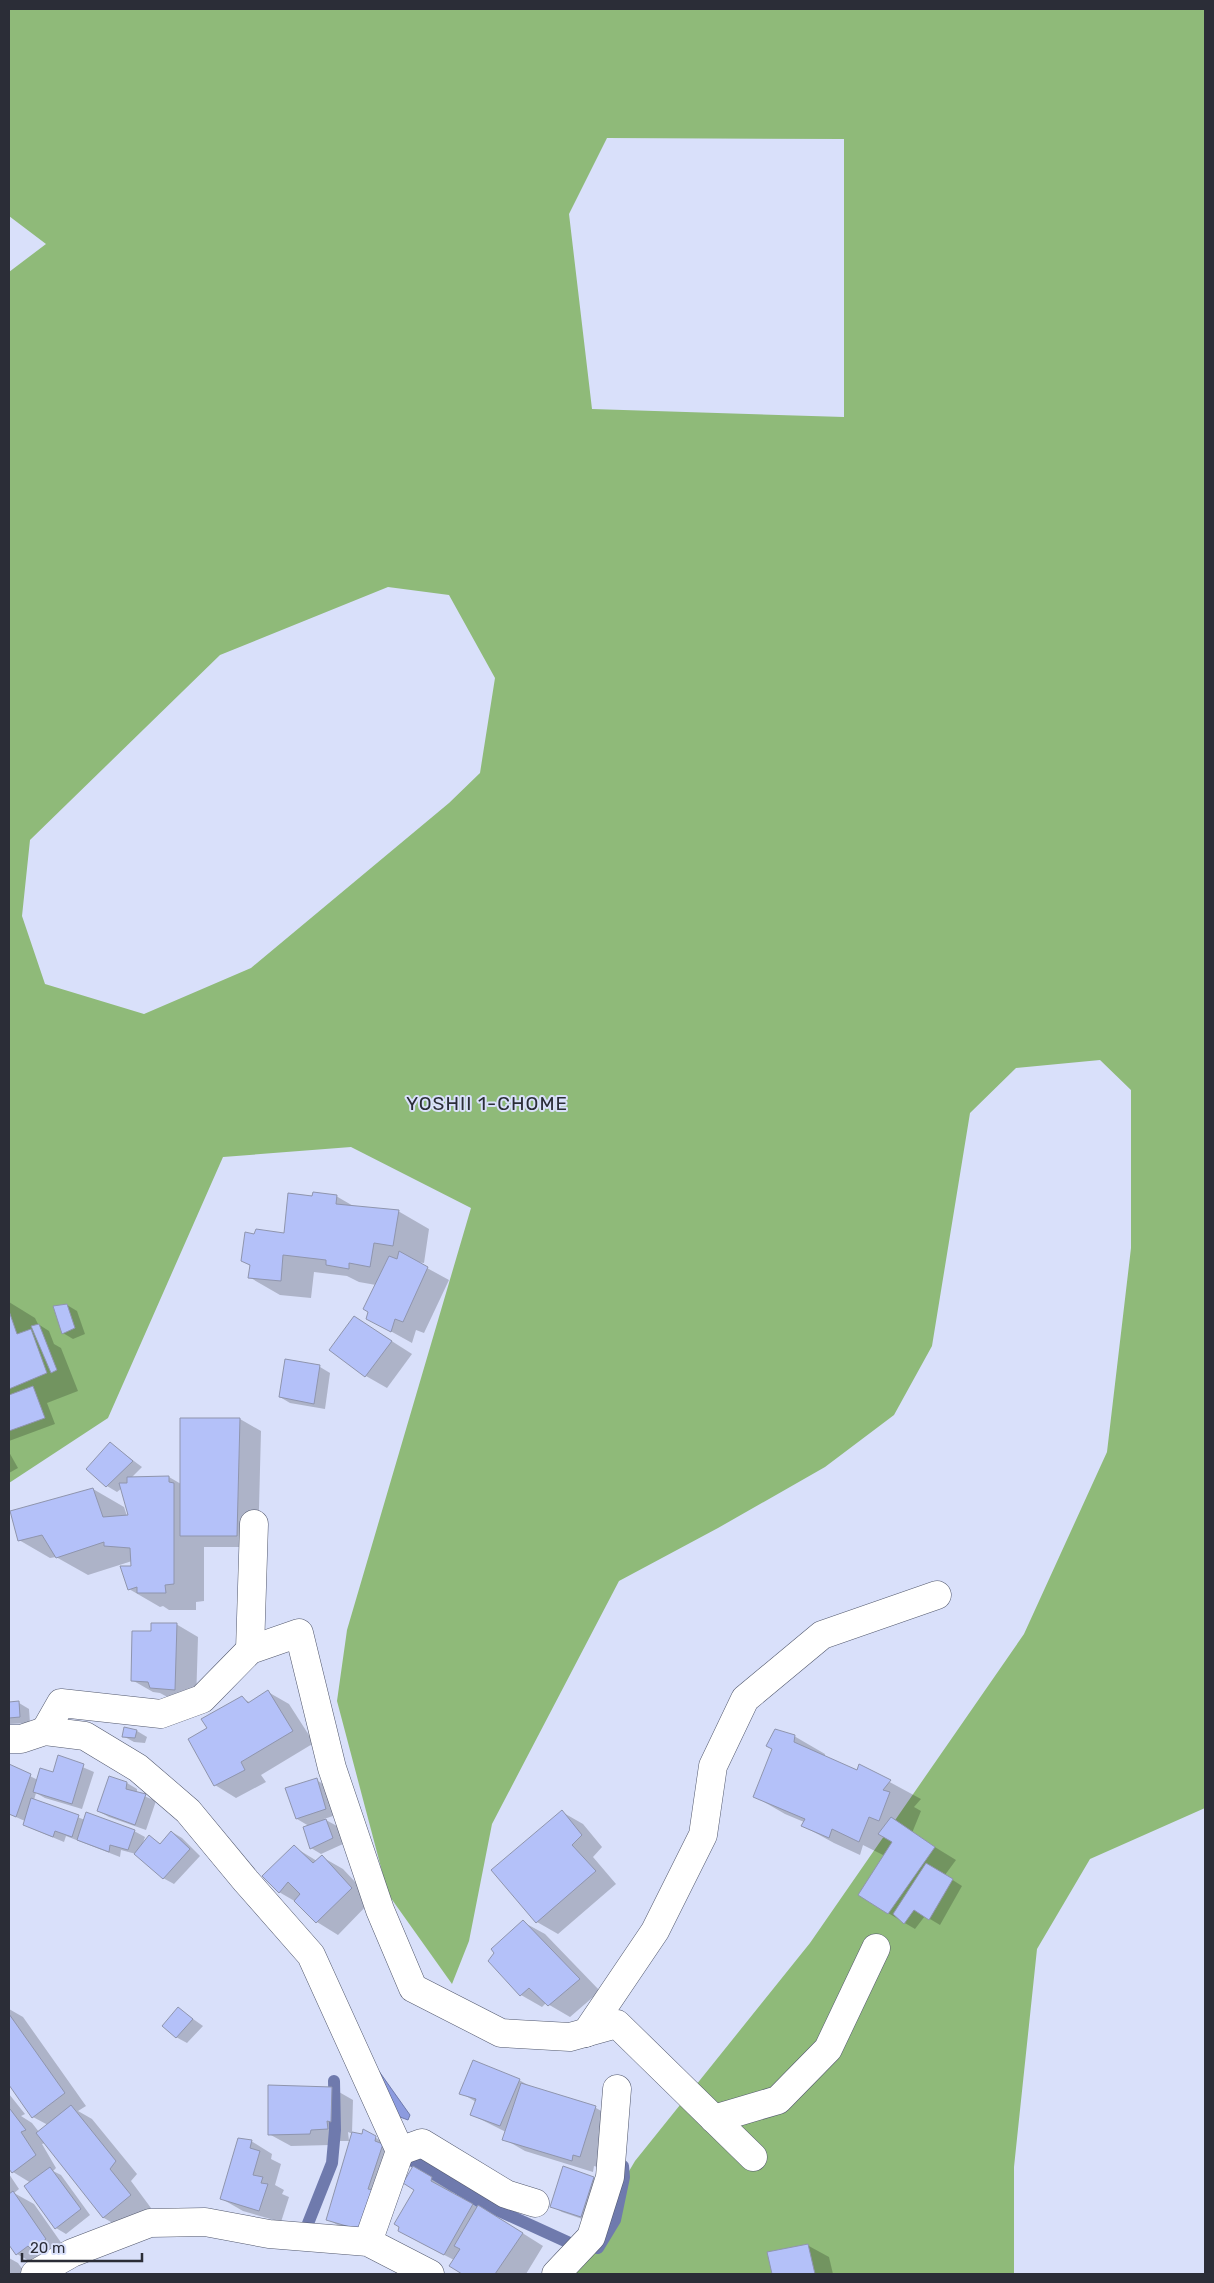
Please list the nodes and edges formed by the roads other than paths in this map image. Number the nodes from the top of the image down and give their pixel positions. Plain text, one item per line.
1 (254, 1524) dead end
2 (937, 1595) dead end
3 (250, 1650) junction
4 (45, 1731) junction
5 (9, 1739) edge
6 (876, 1948) dead end
7 (586, 2033) junction
8 (617, 2088) dead end
9 (714, 2119) junction
10 (400, 2151) junction
11 (753, 2157) dead end
12 (535, 2203) dead end
13 (368, 2242) junction
14 (35, 2274) edge
15 (430, 2274) edge
16 (556, 2274) edge

1 - 3 street
2 - 7 street
3 - 4 street
3 - 7 street
4 - 5 street
4 - 10 street
6 - 9 street
7 - 9 street
8 - 16 street
9 - 11 street
10 - 12 street
10 - 13 street
13 - 14 street
13 - 15 street

